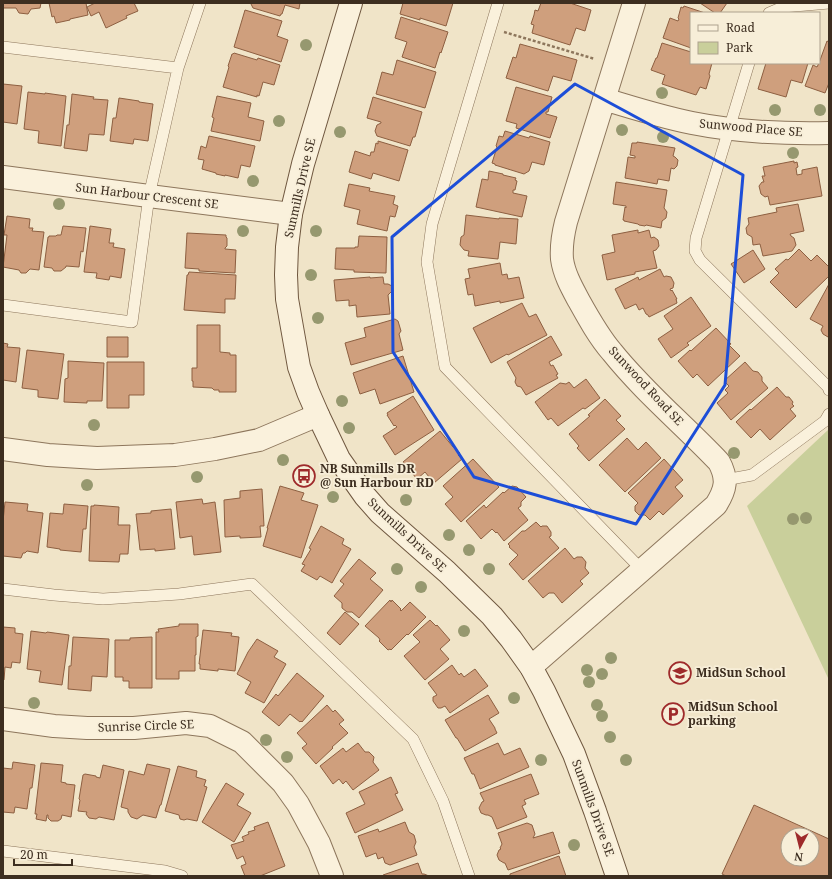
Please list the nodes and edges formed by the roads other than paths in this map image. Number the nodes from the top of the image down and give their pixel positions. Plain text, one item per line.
1 (200, 3) edge
2 (351, 3) edge
3 (498, 3) edge
4 (634, 3) edge
5 (829, 4) edge
6 (771, 12) edge
7 (3, 46) edge
8 (750, 64) edge
9 (178, 68) junction
10 (604, 99) junction
11 (730, 129) junction
12 (829, 133) edge
13 (3, 177) edge
14 (149, 196) junction
15 (292, 214) junction
16 (3, 305) edge
17 (829, 390) edge
18 (829, 414) edge
19 (318, 415) junction
20 (3, 449) edge
21 (725, 480) junction
22 (642, 570) junction
23 (3, 589) edge
24 (531, 667) junction
25 (3, 719) edge
26 (3, 850) edge
27 (182, 876) edge
28 (332, 876) edge
29 (469, 876) edge
30 (617, 876) edge

1 - 9 lane
2 - 15 street, Sunmills Drive SE
3 - 22 lane
4 - 10 street, Sunwood Road SE
5 - 6 lane
7 - 9 lane
8 - 11 lane
9 - 14 lane
10 - 11 street, Sunwood Place SE
10 - 21 street, Sunwood Road SE
11 - 12 street, Sunwood Place SE
11 - 17 lane
13 - 14 street, Sun Harbour Crescent SE
14 - 15 street, Sun Harbour Crescent SE
14 - 16 lane
15 - 19 street, Sunmills Drive SE
18 - 21 lane
19 - 20 street
19 - 24 street, Sunmills Drive SE
21 - 22 street
22 - 24 street
23 - 29 lane
24 - 30 street, Sunmills Drive SE
25 - 28 street, Sunrise Circle SE
26 - 27 lane

